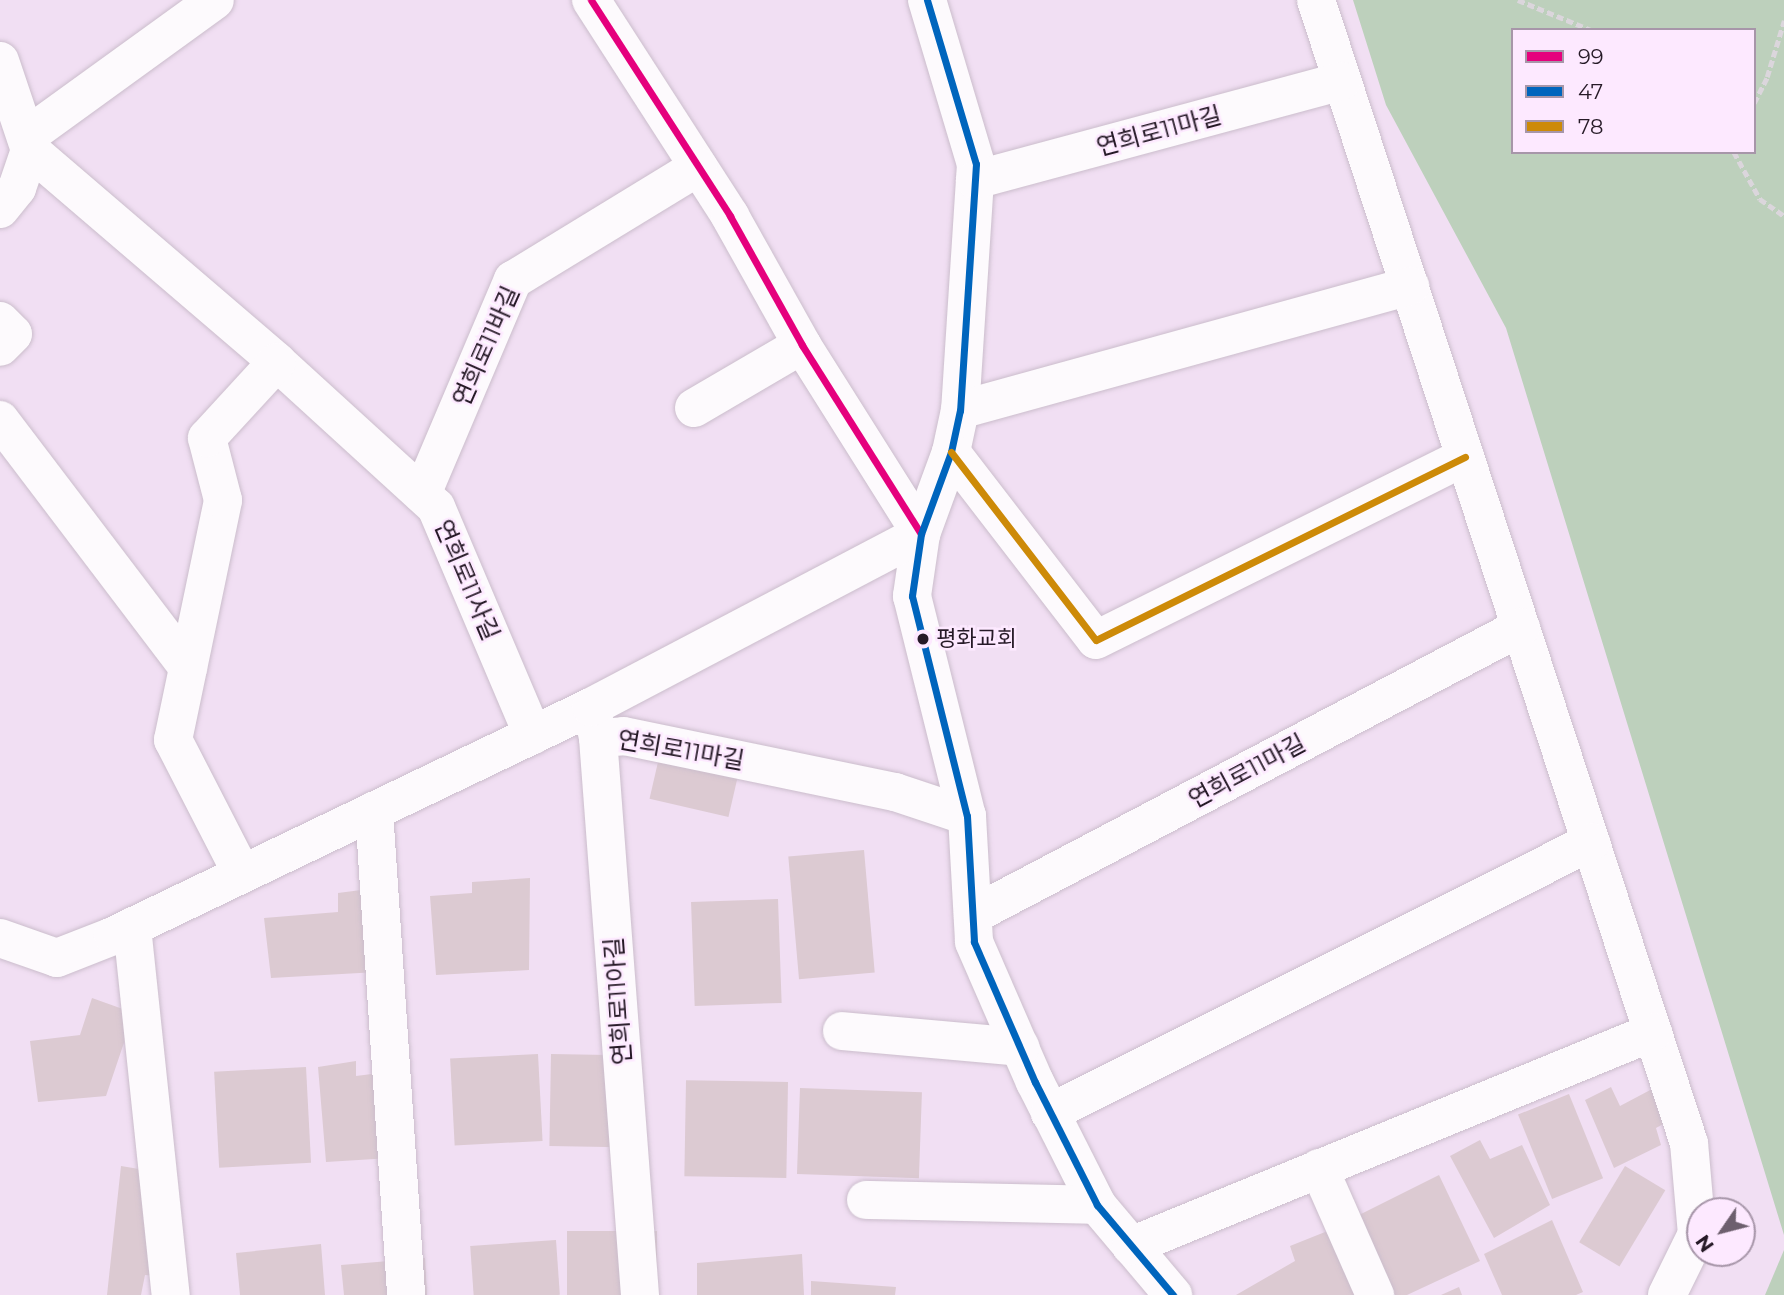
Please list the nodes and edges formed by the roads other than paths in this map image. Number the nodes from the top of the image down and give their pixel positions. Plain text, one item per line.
1 (215, 0) edge
2 (591, 0) edge
3 (928, 0) edge
4 (1316, 0) edge
5 (0, 61) edge
6 (1342, 81) junction
7 (28, 143) junction
8 (698, 167) junction
9 (975, 180) junction
10 (0, 209) edge
11 (1410, 286) junction
12 (0, 321) edge
13 (802, 345) junction
14 (0, 347) edge
15 (277, 362) junction
16 (694, 408) dead end
17 (960, 410) junction
18 (0, 419) edge
19 (951, 452) junction
20 (1465, 457) junction
21 (422, 495) junction
22 (921, 534) junction
23 (1521, 628) junction
24 (188, 668) junction
25 (594, 723) junction
26 (533, 735) junction
27 (374, 811) junction
28 (967, 816) junction
29 (1591, 842) junction
30 (242, 874) junction
31 (973, 915) junction
32 (132, 927) junction
33 (0, 938) edge
34 (842, 1031) dead end
35 (1653, 1031) junction
36 (1020, 1047) junction
37 (1050, 1113) junction
38 (1319, 1168) junction
39 (866, 1200) dead end
40 (1097, 1205) junction
41 (1131, 1246) junction
42 (172, 1295) edge
43 (407, 1295) edge
44 (640, 1295) edge
45 (1173, 1295) edge
46 (1375, 1295) edge
47 (1667, 1295) edge

1 - 7 street
2 - 8 street
3 - 9 street
4 - 6 street
5 - 7 street
6 - 9 street, 연희로11마길
6 - 11 street
7 - 10 street
7 - 15 street, 연희로11사길
8 - 13 street
8 - 21 street, 연희로11바길
9 - 17 street
11 - 17 street
11 - 20 street
12 - 14 street
13 - 16 street
13 - 22 street
15 - 21 street, 연희로11사길
15 - 24 street
17 - 19 street
18 - 24 street
19 - 20 street
19 - 22 street
20 - 23 street
21 - 26 street, 연희로11사길
22 - 25 street
22 - 28 street
23 - 29 street
23 - 31 street, 연희로11마길
24 - 30 street
25 - 26 street
25 - 28 street, 연희로11마길
25 - 44 street, 연희로11아길
26 - 27 street
27 - 30 street
27 - 43 street
28 - 31 street
29 - 35 street
29 - 37 street
30 - 32 street
31 - 36 street
32 - 33 street
32 - 42 street
34 - 36 street
35 - 38 street
35 - 47 street
36 - 37 street
37 - 40 street
38 - 41 street
38 - 46 street
39 - 40 street
40 - 41 street
41 - 45 street

